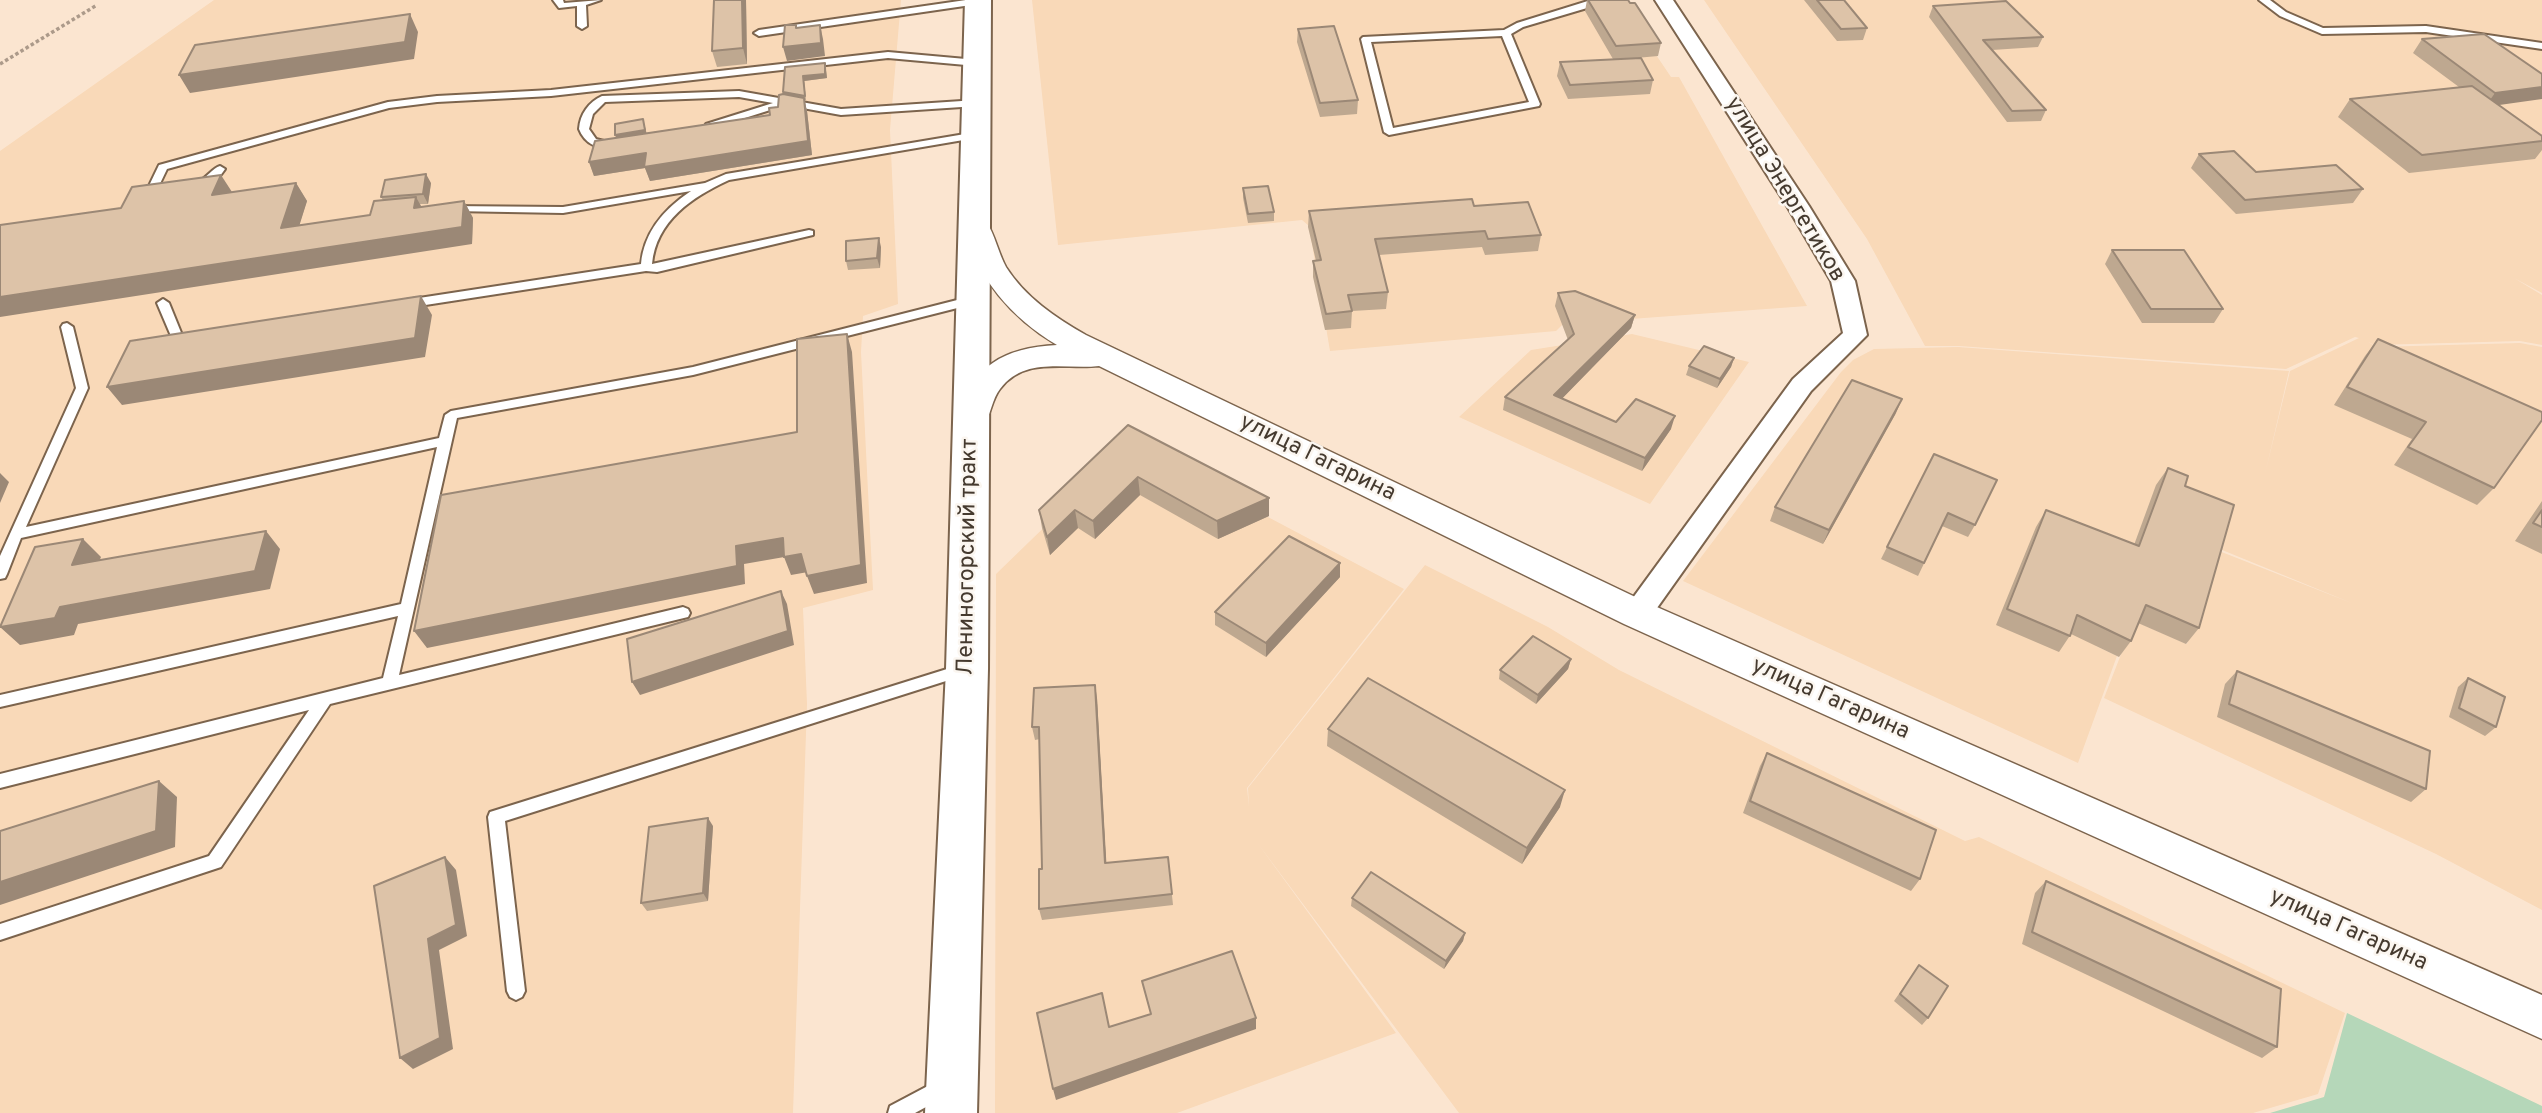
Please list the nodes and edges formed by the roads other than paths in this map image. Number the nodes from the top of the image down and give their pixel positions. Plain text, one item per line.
1 (558, 0) edge
2 (596, 0) edge
3 (1609, 0) edge
4 (1664, 0) edge
5 (2264, 0) edge
6 (978, 1) edge
7 (581, 3) junction
8 (582, 26) dead end
9 (759, 33) dead end
10 (1506, 33) junction
11 (2542, 46) edge
12 (977, 63) junction
13 (786, 102) junction
14 (977, 103) junction
15 (698, 129) edge
16 (977, 135) junction
17 (623, 146) edge
18 (220, 169) dead end
19 (708, 185) junction
20 (188, 192) edge
21 (169, 194) edge
22 (435, 208) edge
23 (976, 228) junction
24 (809, 233) dead end
25 (646, 267) junction
26 (975, 300) junction
27 (163, 303) dead end
28 (398, 306) edge
29 (67, 327) dead end
30 (205, 335) edge
31 (1126, 366) junction
32 (973, 417) junction
33 (445, 441) junction
34 (16, 534) junction
35 (0, 574) edge
36 (407, 607) junction
37 (683, 613) dead end
38 (1637, 614) junction
39 (967, 669) junction
40 (390, 683) junction
41 (325, 699) junction
42 (0, 701) edge
43 (0, 781) edge
44 (0, 932) edge
45 (516, 991) dead end
46 (2542, 1017) edge
47 (951, 1098) edge
48 (897, 1113) edge

1 - 7 lane
2 - 7 lane
3 - 10 lane
4 - 38 street, улица Энергетиков
5 - 11 lane
6 - 9 lane
6 - 12 main road, Лениногорский тракт
7 - 8 lane
10 - 10 lane
12 - 14 main road, Лениногорский тракт
12 - 21 lane
13 - 14 lane
13 - 15 lane
13 - 17 lane
14 - 16 main road, Лениногорский тракт
16 - 19 lane
16 - 23 main road, Лениногорский тракт
18 - 20 lane
19 - 22 lane
19 - 25 lane
23 - 26 main road, Лениногорский тракт
23 - 31 street, улица Гагарина
24 - 25 lane
25 - 28 lane
26 - 32 main road, Лениногорский тракт
26 - 33 lane
27 - 30 lane
29 - 34 lane
31 - 32 street, улица Гагарина
31 - 38 street, улица Гагарина
32 - 39 main road, Лениногорский тракт
33 - 34 lane
33 - 36 lane
34 - 35 lane
36 - 40 lane
36 - 42 lane
37 - 40 lane
38 - 46 street, улица Гагарина
39 - 45 lane
39 - 47 main road, Лениногорский тракт
40 - 41 lane
41 - 43 lane
41 - 44 lane
47 - 48 lane

